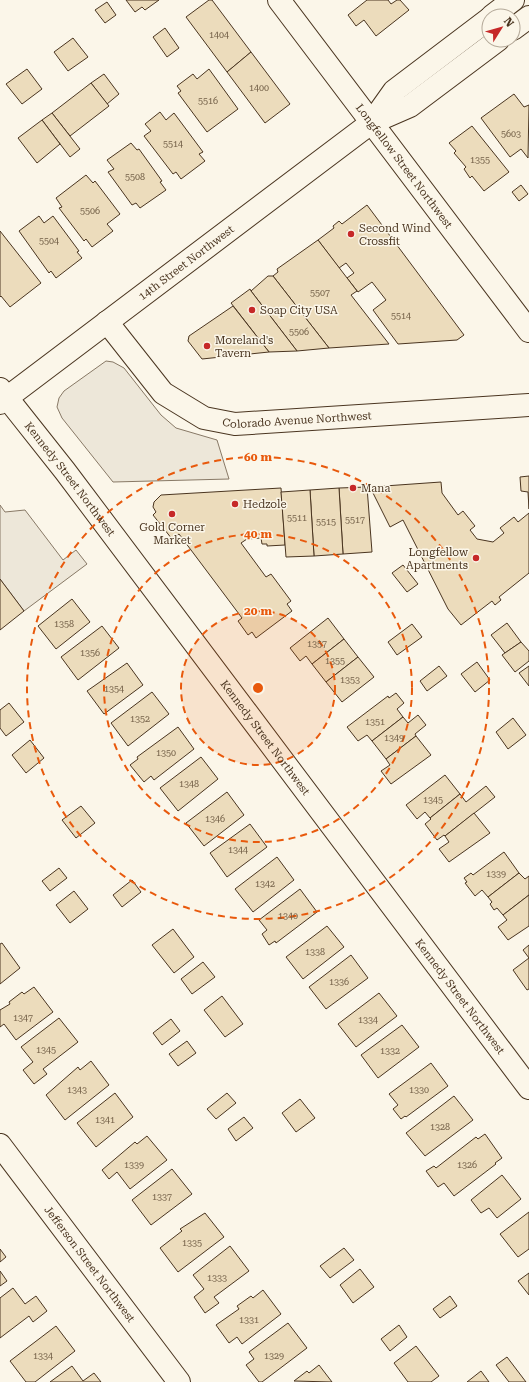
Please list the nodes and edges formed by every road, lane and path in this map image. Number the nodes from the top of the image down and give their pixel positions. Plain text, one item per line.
1 (279, 0) edge
2 (513, 0) edge
3 (502, 8) edge
4 (481, 25) edge
5 (487, 48) edge
6 (371, 123) junction
7 (107, 322) junction
8 (529, 332) edge
9 (2, 396) edge
10 (529, 405) edge
11 (529, 1088) edge
12 (0, 1145) edge
13 (179, 1382) edge

1 - 6 street, Longfellow Street Northwest
2 - 3 street
4 - 6 street, 14th Street Northwest
5 - 6 street, 14th Street Northwest
6 - 7 street, 14th Street Northwest
6 - 8 street, Longfellow Street Northwest
7 - 9 street, 14th Street Northwest
7 - 10 street, Colorado Avenue Northwest
9 - 11 street, Kennedy Street Northwest
12 - 13 street, Jefferson Street Northwest

